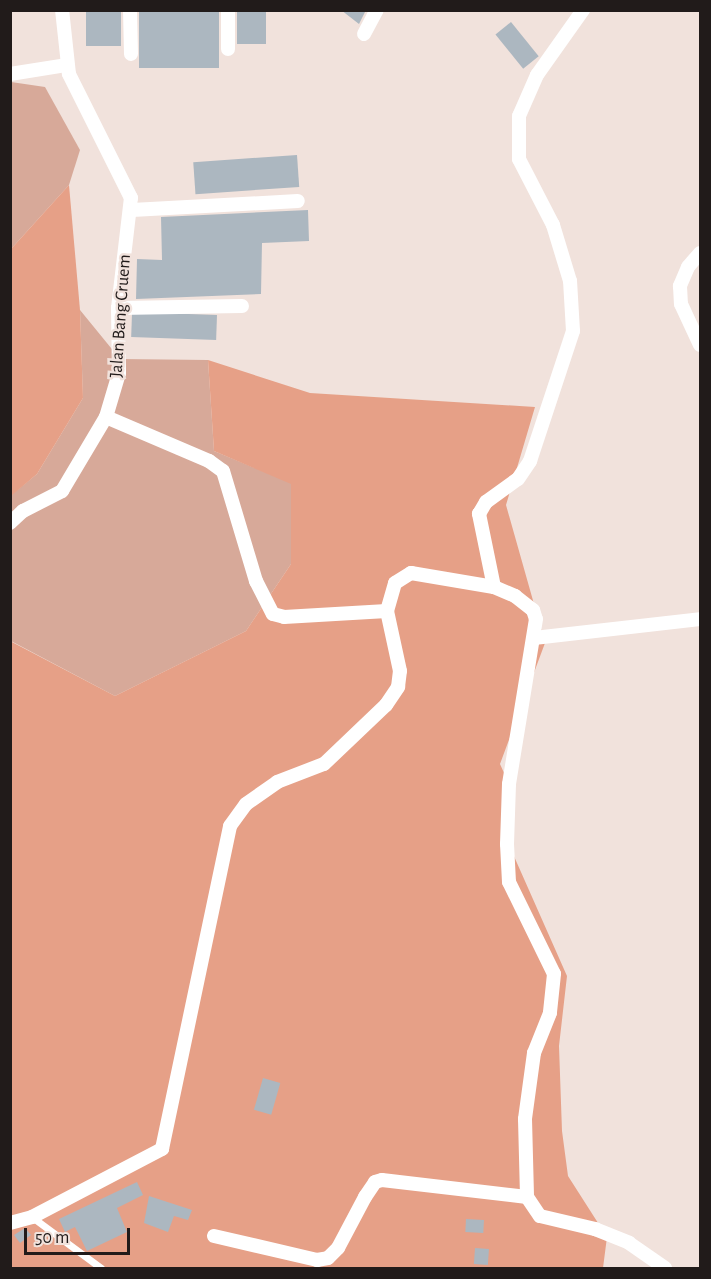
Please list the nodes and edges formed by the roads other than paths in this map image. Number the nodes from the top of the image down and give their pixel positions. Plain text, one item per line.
1 (63, 10) edge
2 (130, 10) edge
3 (228, 10) edge
4 (377, 10) edge
5 (583, 10) edge
6 (363, 34) dead end
7 (228, 49) dead end
8 (131, 54) dead end
9 (67, 65) junction
10 (10, 74) edge
11 (298, 201) dead end
12 (132, 210) junction
13 (700, 254) edge
14 (242, 306) dead end
15 (118, 308) junction
16 (700, 345) edge
17 (106, 417) junction
18 (10, 523) edge
19 (494, 587) junction
20 (387, 611) junction
21 (700, 618) edge
22 (534, 638) junction
23 (527, 1197) junction
24 (32, 1217) junction
25 (10, 1223) edge
26 (214, 1236) dead end
27 (101, 1269) edge
28 (665, 1269) edge

1 - 9 street, Jalan Bang Cruem
2 - 8 street
3 - 7 street
4 - 6 street
5 - 19 street
9 - 10 street
9 - 12 street, Jalan Bang Cruem
11 - 12 street
12 - 15 street, Jalan Bang Cruem
13 - 16 street
14 - 15 street
15 - 17 street, Jalan Bang Cruem
17 - 18 street, Jalan Bang Cruem
17 - 20 street
19 - 20 street
19 - 22 street
20 - 24 street
21 - 22 street
22 - 23 street
23 - 26 street
23 - 28 street
24 - 25 street
24 - 27 lane

